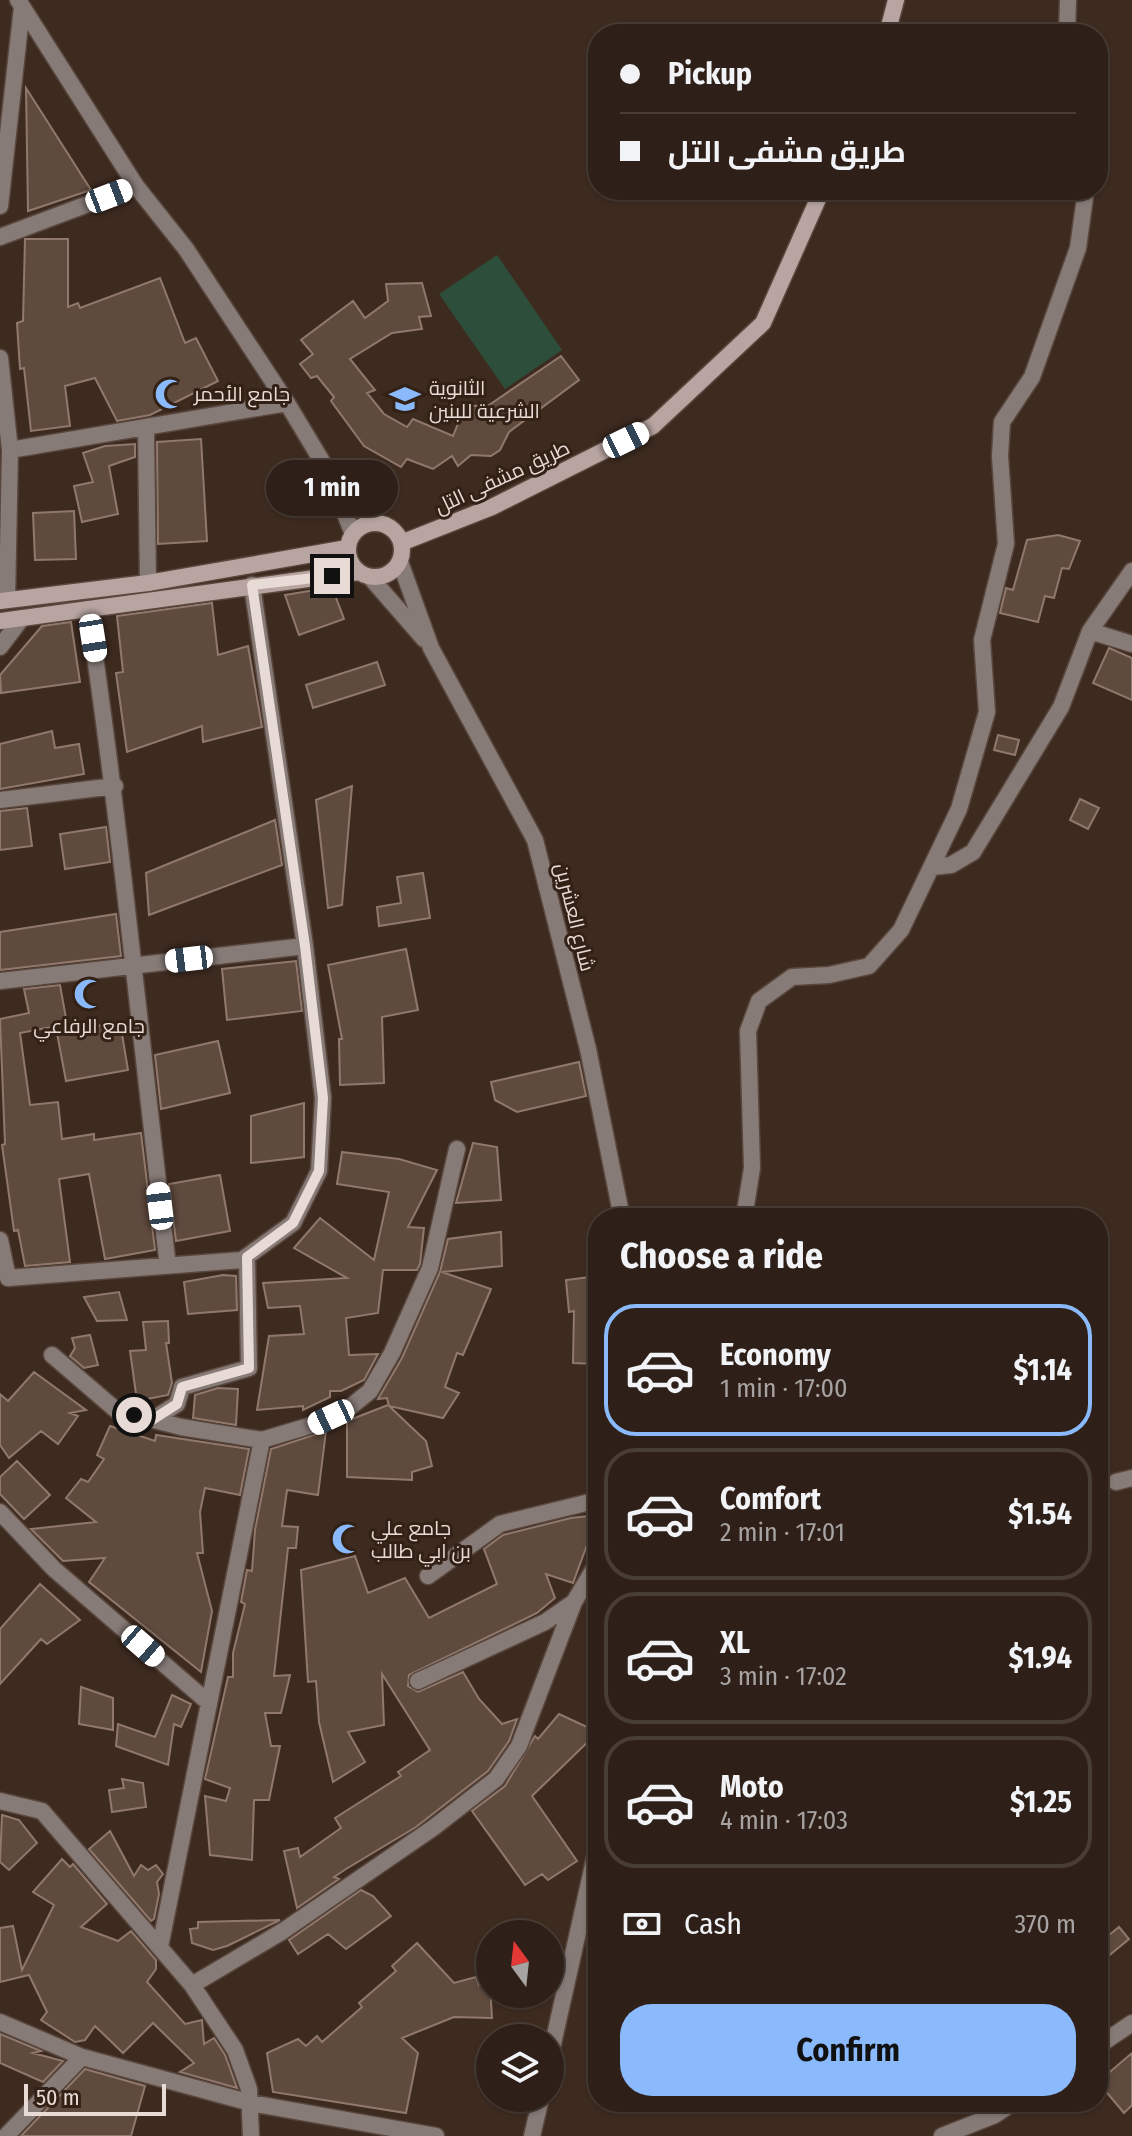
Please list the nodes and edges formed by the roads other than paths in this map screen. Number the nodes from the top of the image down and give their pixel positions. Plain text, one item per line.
1 (896, 0) edge
2 (1068, 0) edge
3 (20, 4) edge
4 (890, 24) edge
5 (1067, 24) edge
6 (136, 186) junction
7 (818, 200) edge
8 (1085, 200) edge
9 (0, 206) edge
10 (0, 237) edge
11 (0, 358) edge
12 (287, 403) junction
13 (146, 429) junction
14 (10, 450) junction
15 (329, 473) junction
16 (377, 523) junction
17 (350, 541) junction
18 (401, 543) junction
19 (400, 562) junction
20 (1132, 571) edge
21 (364, 575) junction
22 (148, 583) junction
23 (252, 585) junction
24 (3, 600) edge
25 (88, 609) junction
26 (22, 618) junction
27 (0, 621) edge
28 (1090, 631) junction
29 (1132, 644) edge
30 (0, 647) edge
31 (431, 648) junction
32 (115, 786) junction
33 (0, 800) edge
34 (932, 867) junction
35 (305, 946) junction
36 (131, 966) junction
37 (0, 981) edge
38 (457, 1149) dead end
39 (620, 1208) edge
40 (746, 1208) edge
41 (0, 1240) edge
42 (247, 1257) junction
43 (168, 1266) junction
44 (52, 1355) dead end
45 (152, 1420) junction
46 (262, 1440) junction
47 (588, 1502) edge
48 (0, 1512) edge
49 (428, 1576) dead end
50 (588, 1579) edge
51 (574, 1602) junction
52 (418, 1681) dead end
53 (209, 1703) junction
54 (0, 1801) edge
55 (588, 1888) edge
56 (160, 1947) junction
57 (192, 1985) junction
58 (0, 2022) edge
59 (1132, 2023) edge
60 (557, 2024) edge
61 (1108, 2039) edge
62 (82, 2057) junction
63 (251, 2103) junction
64 (538, 2112) edge
65 (999, 2112) edge
66 (6, 2136) edge
67 (251, 2136) edge
68 (436, 2136) edge
69 (532, 2136) edge
70 (942, 2136) edge

1 - 4 street
2 - 5 street
3 - 6 street
3 - 9 street
6 - 10 street
6 - 12 street
7 - 18 street, طريق مشفى التل
8 - 34 street
11 - 14 street
12 - 13 street
12 - 15 street
13 - 14 street
13 - 22 street
14 - 24 street
15 - 16 street
15 - 17 street
16 - 17 street
16 - 18 street
17 - 21 street
17 - 22 street
18 - 19 street
19 - 21 street
19 - 31 street
20 - 28 street
21 - 23 street
21 - 31 street
22 - 24 street
23 - 25 street
23 - 35 street
25 - 26 street
25 - 32 street
26 - 27 street
26 - 30 street
28 - 29 street
28 - 34 street
31 - 39 street, شارع العشرين
32 - 33 street
32 - 36 street
34 - 40 street
35 - 36 street
35 - 42 street
36 - 37 street
36 - 43 street
38 - 46 street
41 - 43 street
42 - 43 street
42 - 45 street
44 - 45 street
45 - 46 street
46 - 53 street
47 - 49 street
48 - 53 street
50 - 51 street
51 - 52 street
51 - 57 street
53 - 56 street
54 - 56 street
55 - 60 street
56 - 57 street
57 - 63 street
58 - 62 street
59 - 61 street
62 - 63 street
62 - 66 street
63 - 67 street
63 - 68 street
64 - 69 street
65 - 70 street

